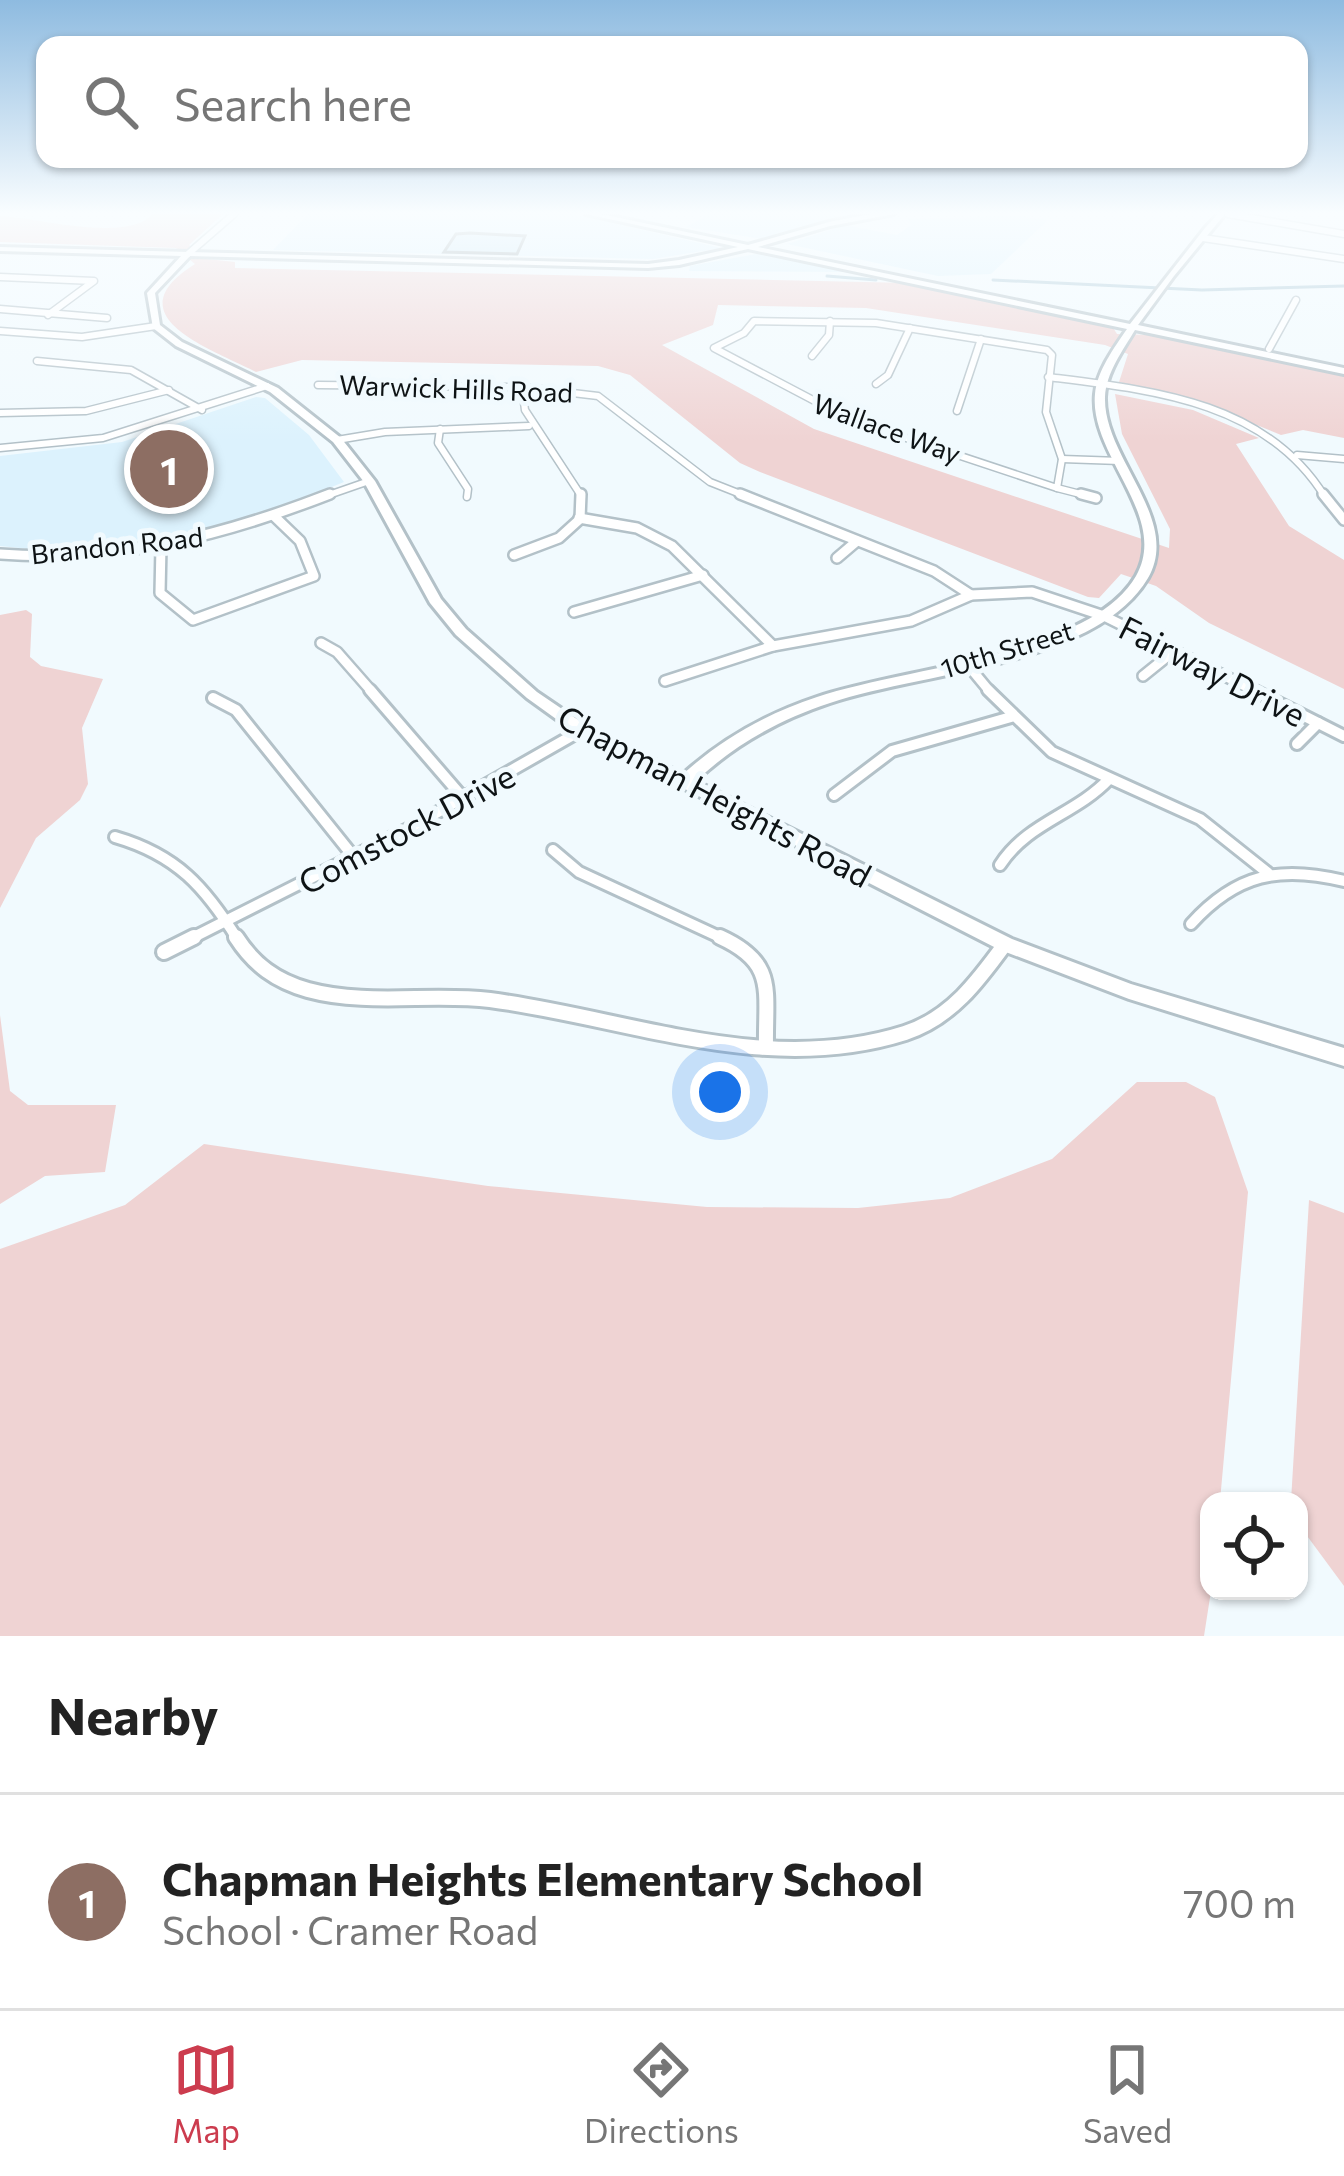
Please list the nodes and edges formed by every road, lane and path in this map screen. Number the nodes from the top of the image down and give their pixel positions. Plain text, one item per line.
1 (81, 290) edge
2 (154, 290) edge
3 (971, 290) edge
4 (1163, 290) edge
5 (1296, 300) dead end
6 (0, 310) edge
7 (22, 312) junction
8 (48, 315) junction
9 (107, 318) dead end
10 (830, 321) junction
11 (1135, 324) junction
12 (156, 326) junction
13 (0, 328) edge
14 (910, 328) junction
15 (981, 339) junction
16 (1269, 350) junction
17 (812, 356) dead end
18 (37, 361) dead end
19 (1344, 368) edge
20 (1048, 376) junction
21 (1102, 383) junction
22 (876, 384) dead end
23 (318, 385) dead end
24 (267, 386) junction
25 (522, 387) junction
26 (169, 390) junction
27 (203, 410) junction
28 (957, 411) dead end
29 (0, 413) edge
30 (529, 426) junction
31 (440, 429) junction
32 (338, 440) junction
33 (0, 448) edge
34 (1297, 455) junction
35 (1062, 459) junction
36 (1344, 460) edge
37 (1120, 461) junction
38 (369, 481) junction
39 (1057, 488) junction
40 (467, 497) dead end
41 (1096, 498) dead end
42 (274, 516) junction
43 (579, 518) junction
44 (1344, 520) edge
45 (857, 541) junction
46 (161, 546) junction
47 (0, 554) edge
48 (514, 555) dead end
49 (837, 558) dead end
50 (703, 575) junction
51 (971, 595) junction
52 (574, 612) dead end
53 (1105, 616) junction
54 (321, 644) dead end
55 (773, 646) junction
56 (1174, 651) junction
57 (967, 664) junction
58 (1143, 676) dead end
59 (665, 681) dead end
60 (213, 698) dead end
61 (1011, 717) junction
62 (1318, 723) junction
63 (582, 730) junction
64 (1344, 736) edge
65 (1297, 744) dead end
66 (1109, 778) junction
67 (682, 784) junction
68 (834, 795) dead end
69 (464, 799) junction
70 (115, 837) dead end
71 (554, 850) dead end
72 (353, 856) junction
73 (1000, 865) dead end
74 (1268, 873) junction
75 (1344, 881) edge
76 (227, 920) junction
77 (1191, 924) dead end
78 (1005, 944) junction
79 (164, 952) dead end
80 (766, 1046) junction
81 (1344, 1057) edge

1 - 8 street
2 - 12 street
3 - 11 street
4 - 11 street
5 - 16 street
6 - 7 street
7 - 8 street
7 - 13 street
8 - 9 street
10 - 14 street, Wallace Way
10 - 17 street
10 - 39 street, Wallace Way
11 - 16 street
11 - 19 street
11 - 21 street
12 - 13 street
12 - 24 street, Chapman Heights Road
14 - 15 street, Wallace Way
14 - 22 street
15 - 20 street, Wallace Way
15 - 28 street
16 - 19 street
18 - 26 street
20 - 21 street
20 - 35 street
21 - 34 street
21 - 37 street, 10th Street
23 - 25 street, Warwick Hills Road
24 - 27 street
24 - 32 street, Chapman Heights Road
25 - 30 street
25 - 45 street, Warwick Hills Road
26 - 27 street
26 - 29 street
27 - 33 street
30 - 31 street
30 - 43 street
31 - 32 street
31 - 40 street
32 - 38 street, Chapman Heights Road
34 - 36 street
34 - 44 street
35 - 37 street
35 - 39 street
37 - 53 street, 10th Street
38 - 42 street, Brandon Road
38 - 63 street, Chapman Heights Road
39 - 41 street, Wallace Way
42 - 46 street, Brandon Road
42 - 46 street
43 - 48 street
43 - 50 street
45 - 49 street
45 - 51 street, Warwick Hills Road
46 - 47 street, Brandon Road
50 - 52 street
50 - 55 street
51 - 53 street, Fairway Drive
51 - 55 street, Fairway Drive
53 - 56 street, Fairway Drive
53 - 57 street, 10th Street
54 - 69 street
55 - 59 street, Fairway Drive
56 - 58 street
56 - 62 street, Fairway Drive
57 - 61 street
57 - 67 street, 10th Street
60 - 72 street
61 - 66 street
61 - 68 street
62 - 64 street, Fairway Drive
62 - 65 street
63 - 67 street, Chapman Heights Road
63 - 69 street, Comstock Drive
66 - 73 street
66 - 74 street
67 - 78 street, Chapman Heights Road
69 - 72 street, Comstock Drive
70 - 76 street
71 - 80 street
72 - 76 street, Comstock Drive
74 - 75 street
74 - 77 street
76 - 79 street, Comstock Drive
76 - 80 street
78 - 80 street
78 - 81 street, Chapman Heights Road

